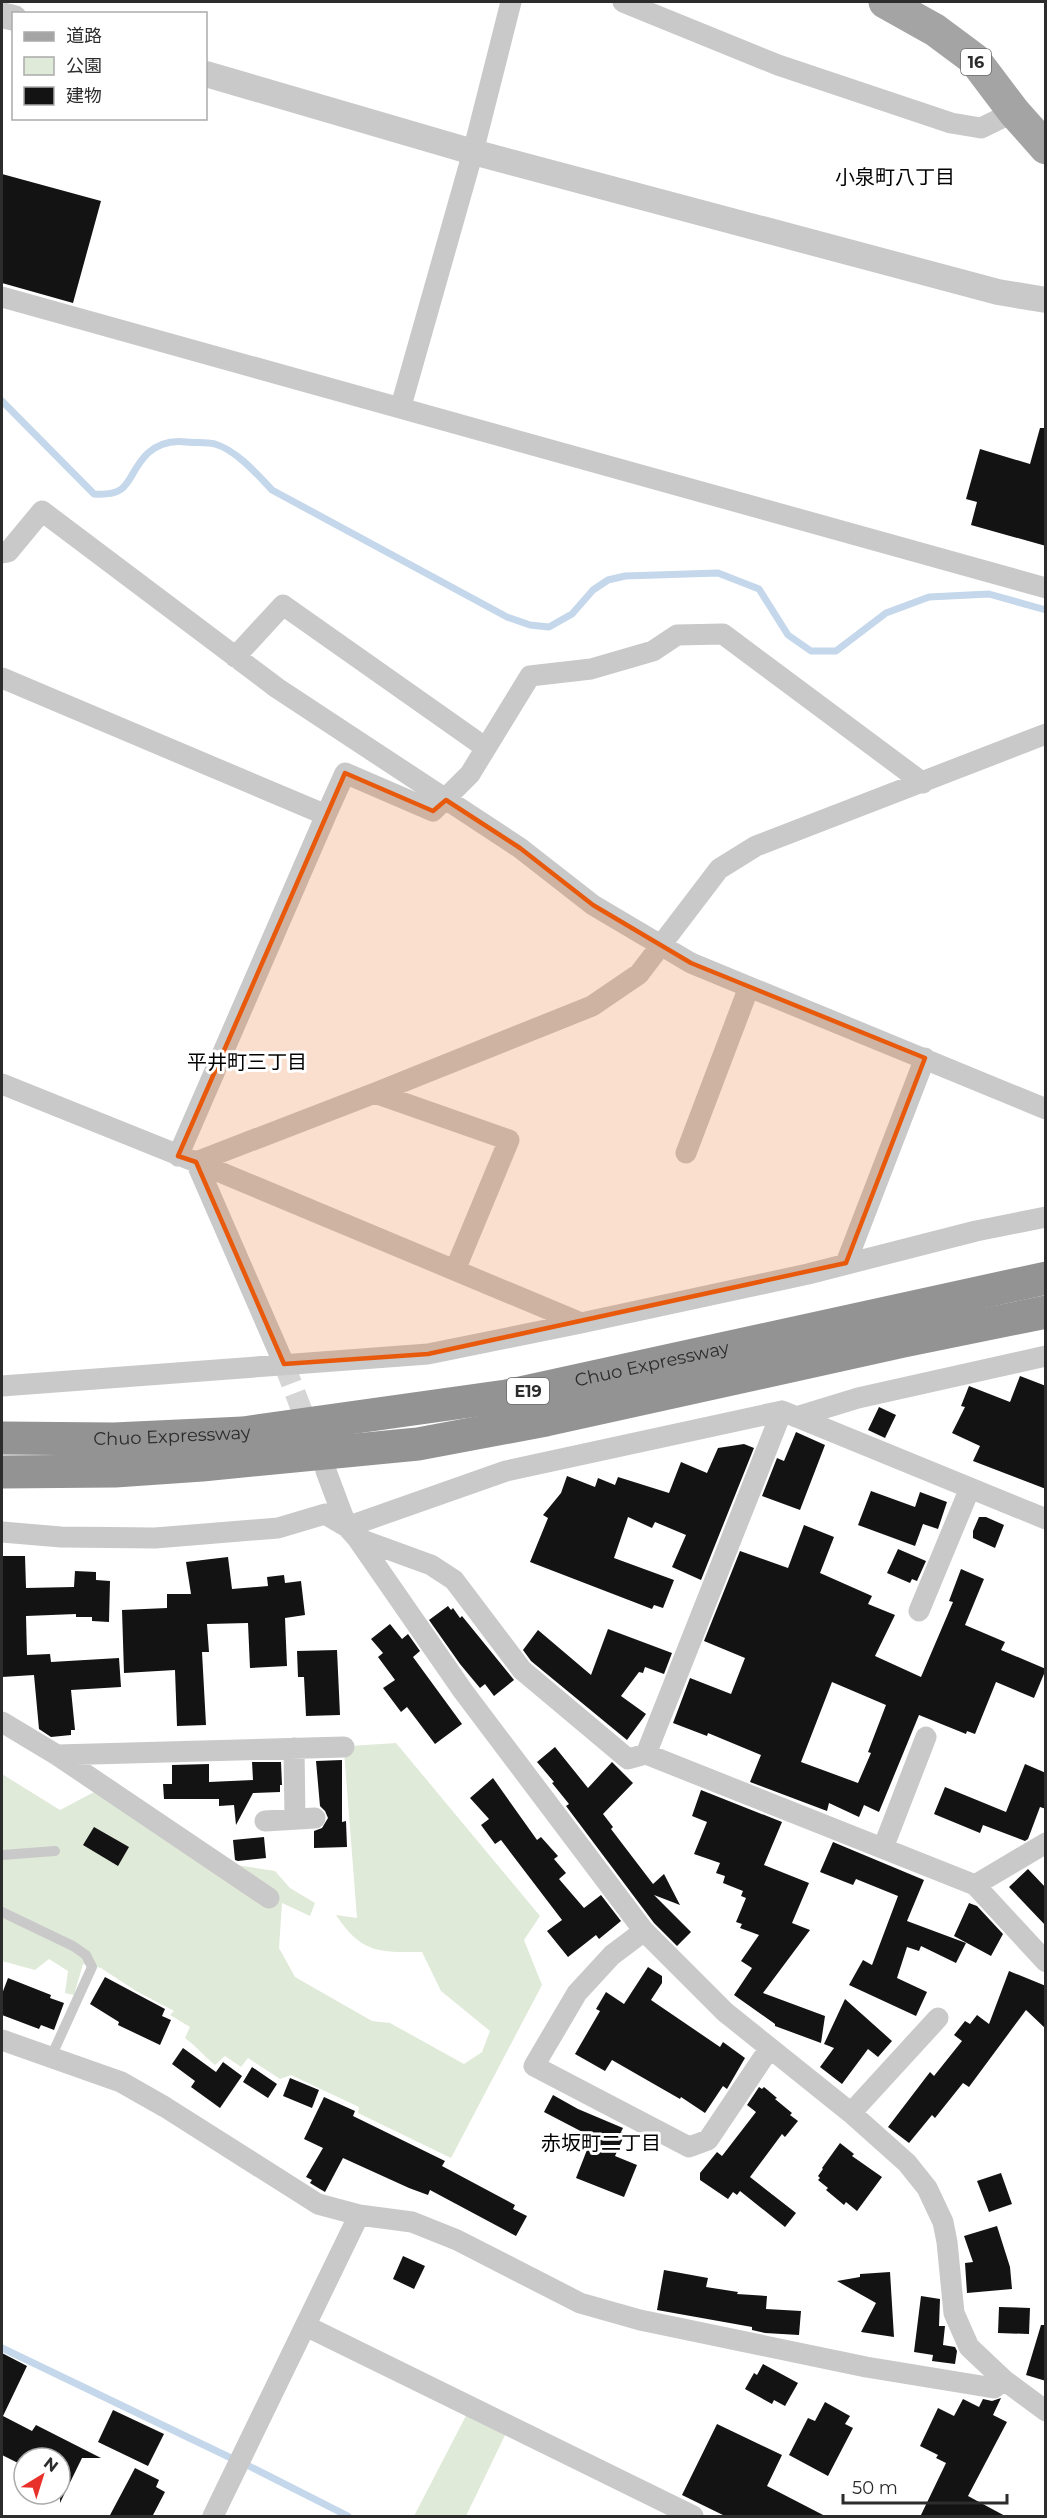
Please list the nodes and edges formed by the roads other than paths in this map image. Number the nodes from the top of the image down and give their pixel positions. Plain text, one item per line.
1 (511, 2) edge
2 (623, 2) edge
3 (885, 2) edge
4 (207, 74) edge
5 (1014, 112) junction
6 (1046, 148) edge
7 (473, 152) junction
8 (2, 297) edge
9 (1046, 300) edge
10 (400, 406) junction
11 (2, 553) edge
12 (1046, 588) edge
13 (235, 657) junction
14 (2, 678) edge
15 (1043, 742) edge
16 (486, 748) junction
17 (923, 783) junction
18 (446, 800) junction
19 (327, 815) junction
20 (661, 945) junction
21 (749, 987) junction
22 (925, 1058) junction
23 (2, 1084) edge
24 (375, 1093) junction
25 (1046, 1109) edge
26 (686, 1153) dead end
27 (187, 1159) junction
28 (1046, 1217) edge
29 (846, 1263) junction
30 (454, 1270) junction
31 (1046, 1278) edge
32 (1046, 1312) edge
33 (582, 1323) junction
34 (1046, 1356) edge
35 (284, 1364) junction
36 (2, 1386) edge
37 (789, 1414) junction
38 (2, 1438) edge
39 (326, 1471) dead end
40 (2, 1472) edge
41 (970, 1488) junction
42 (1046, 1519) edge
43 (2, 1532) edge
44 (352, 1532) junction
45 (920, 1611) dead end
46 (2, 1722) edge
47 (926, 1737) dead end
48 (344, 1746) dead end
49 (294, 1748) junction
50 (646, 1754) junction
51 (57, 1755) junction
52 (265, 1821) dead end
53 (1046, 1843) edge
54 (883, 1848) junction
55 (55, 1851) dead end
56 (2, 1855) edge
57 (975, 1885) junction
58 (269, 1898) dead end
59 (2, 1912) edge
60 (645, 1931) junction
61 (1046, 1962) edge
62 (938, 2018) dead end
63 (2, 2040) edge
64 (769, 2049) junction
65 (51, 2057) junction
66 (851, 2114) junction
67 (359, 2215) junction
68 (306, 2326) junction
69 (1004, 2380) junction
70 (1046, 2411) edge
71 (213, 2517) edge
72 (693, 2517) edge

1 - 7 street
2 - 5 street
3 - 5 main road, 16
4 - 7 street
5 - 6 main road, 16
7 - 9 street
7 - 10 street
8 - 10 street
10 - 12 street
11 - 13 street
13 - 16 street
13 - 18 street
14 - 19 street
15 - 17 street
16 - 17 street
16 - 18 street
17 - 20 street
18 - 19 street
18 - 20 street
19 - 27 street
20 - 21 street
20 - 24 street
21 - 22 street
21 - 26 street
22 - 25 street
22 - 29 street
23 - 27 street
24 - 27 street
24 - 30 street
27 - 30 street
27 - 35 street
28 - 29 street
29 - 33 street
30 - 33 street
31 - 38 highway, Chuo Expressway / E19
32 - 40 highway, Chuo Expressway / E19
33 - 35 street
34 - 37 street
35 - 36 street
37 - 41 street
37 - 44 street
37 - 50 street
39 - 44 street
41 - 42 street
41 - 45 street
43 - 44 street
44 - 50 street
44 - 60 street
46 - 51 street
47 - 54 street
48 - 49 street
49 - 51 street
49 - 52 street
50 - 54 street
51 - 58 street
53 - 57 street
54 - 57 street
55 - 56 lane
57 - 61 street
59 - 65 lane
60 - 64 street
60 - 64 street
62 - 66 street
63 - 65 street
64 - 66 street
65 - 67 street
66 - 69 street
67 - 68 street
67 - 69 street
68 - 71 street
68 - 72 street
69 - 70 street

